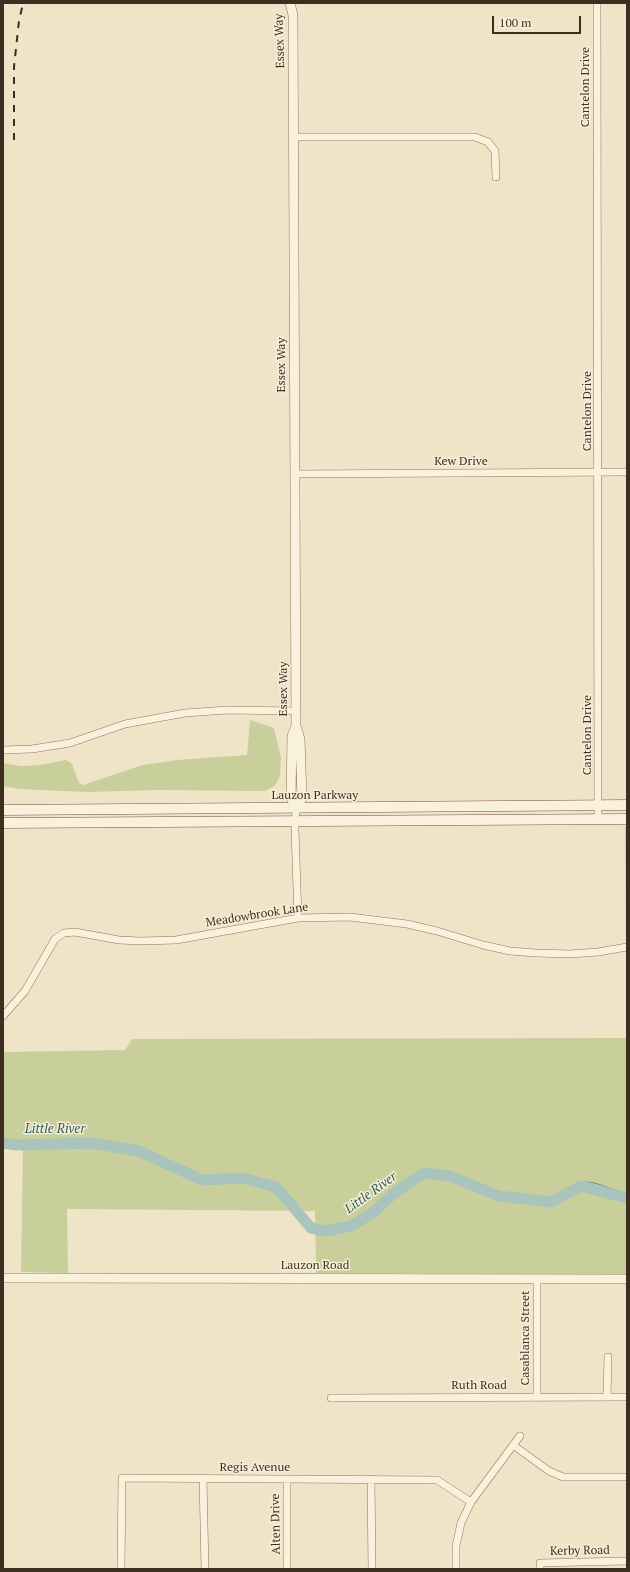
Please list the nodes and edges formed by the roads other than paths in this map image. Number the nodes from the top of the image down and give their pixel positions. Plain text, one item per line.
1 (290, 3) edge
2 (597, 3) edge
3 (293, 137) junction
4 (496, 177) dead end
5 (599, 472) junction
6 (627, 472) edge
7 (295, 474) junction
8 (296, 711) junction
9 (3, 750) edge
10 (598, 805) junction
11 (627, 805) edge
12 (296, 809) junction
13 (3, 810) edge
14 (627, 819) edge
15 (598, 820) junction
16 (295, 821) junction
17 (3, 823) edge
18 (298, 918) junction
19 (627, 947) edge
20 (3, 1016) edge
21 (3, 1278) edge
22 (537, 1279) junction
23 (627, 1279) edge
24 (608, 1357) dead end
25 (607, 1397) junction
26 (627, 1397) edge
27 (331, 1398) dead end
28 (537, 1398) junction
29 (520, 1436) dead end
30 (513, 1445) junction
31 (627, 1477) edge
32 (203, 1479) junction
33 (286, 1479) junction
34 (371, 1479) junction
35 (471, 1502) junction
36 (624, 1564) edge
37 (121, 1569) edge
38 (205, 1569) edge
39 (287, 1569) edge
40 (372, 1569) edge
41 (456, 1569) edge
42 (540, 1569) edge

1 - 3 street, Essex Way
2 - 5 street, Cantelon Drive
3 - 4 street
3 - 7 street, Essex Way
5 - 6 street, Kew Drive
5 - 7 street, Kew Drive
5 - 10 street, Cantelon Drive
7 - 8 street, Essex Way
8 - 9 street
8 - 12 street, Essex Way
10 - 11 main road, Lauzon Parkway
10 - 12 main road, Lauzon Parkway
10 - 15 street, Cantelon Drive
12 - 13 main road, Lauzon Parkway
12 - 16 street, Essex Way
14 - 15 main road, Lauzon Parkway
15 - 16 main road, Lauzon Parkway
16 - 17 main road, Lauzon Parkway
16 - 18 street, Essex Way
18 - 19 street, Meadowbrook Lane
18 - 20 street, Meadowbrook Lane
21 - 22 street, Lauzon Road
22 - 23 street, Lauzon Road
22 - 28 street, Casablanca Street
24 - 25 street
25 - 26 street, Ruth Road
25 - 28 street, Ruth Road
27 - 28 street, Ruth Road
29 - 30 street
30 - 31 street
30 - 35 street
32 - 33 street, Regis Avenue
32 - 37 street, Regis Avenue
32 - 38 street
33 - 34 street, Regis Avenue
33 - 39 street, Alten Drive
34 - 35 street, Regis Avenue
34 - 40 street
35 - 41 street
36 - 42 street, Kerby Road

